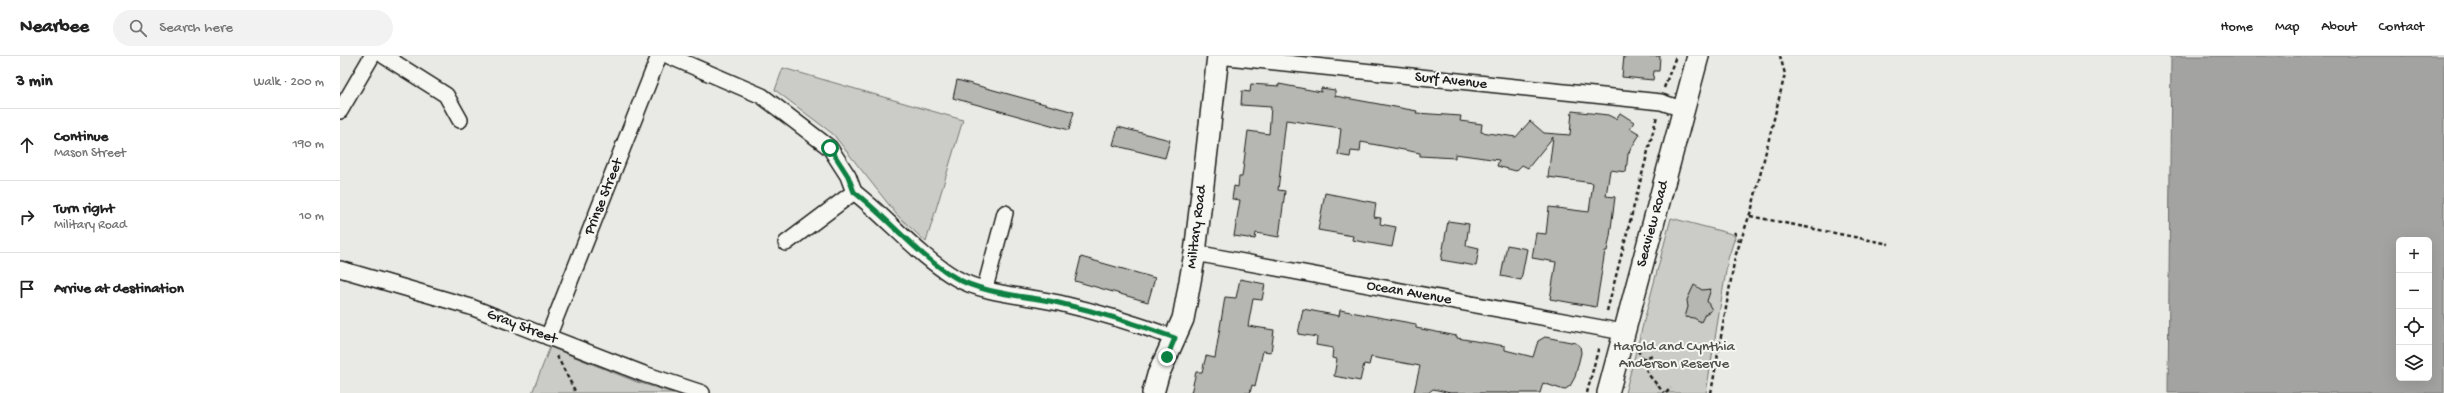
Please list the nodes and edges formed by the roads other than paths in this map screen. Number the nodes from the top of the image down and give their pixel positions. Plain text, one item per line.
1 (372, 56) edge
2 (384, 56) edge
3 (659, 56) edge
4 (669, 56) edge
5 (1218, 56) edge
6 (1698, 56) edge
7 (1682, 109) junction
8 (340, 111) edge
9 (460, 120) dead end
10 (854, 192) junction
11 (1006, 213) dead end
12 (786, 243) dead end
13 (1195, 253) junction
14 (340, 269) edge
15 (986, 288) junction
16 (1175, 338) junction
17 (554, 339) junction
18 (1629, 340) junction
19 (702, 393) edge
20 (1153, 393) edge
21 (1608, 393) edge

1 - 8 street
2 - 9 street
3 - 17 street, Prinse Street
4 - 10 street
5 - 7 street, Surf Avenue
5 - 13 street, Military Road
6 - 7 street, Seaview Road
7 - 18 street, Seaview Road
10 - 12 street
10 - 15 street
11 - 15 street
13 - 16 street, Military Road
13 - 18 street, Ocean Avenue
14 - 17 street, Gray Street
15 - 16 street
16 - 20 street, Military Road
17 - 19 street, Gray Street
18 - 21 street, Seaview Road

